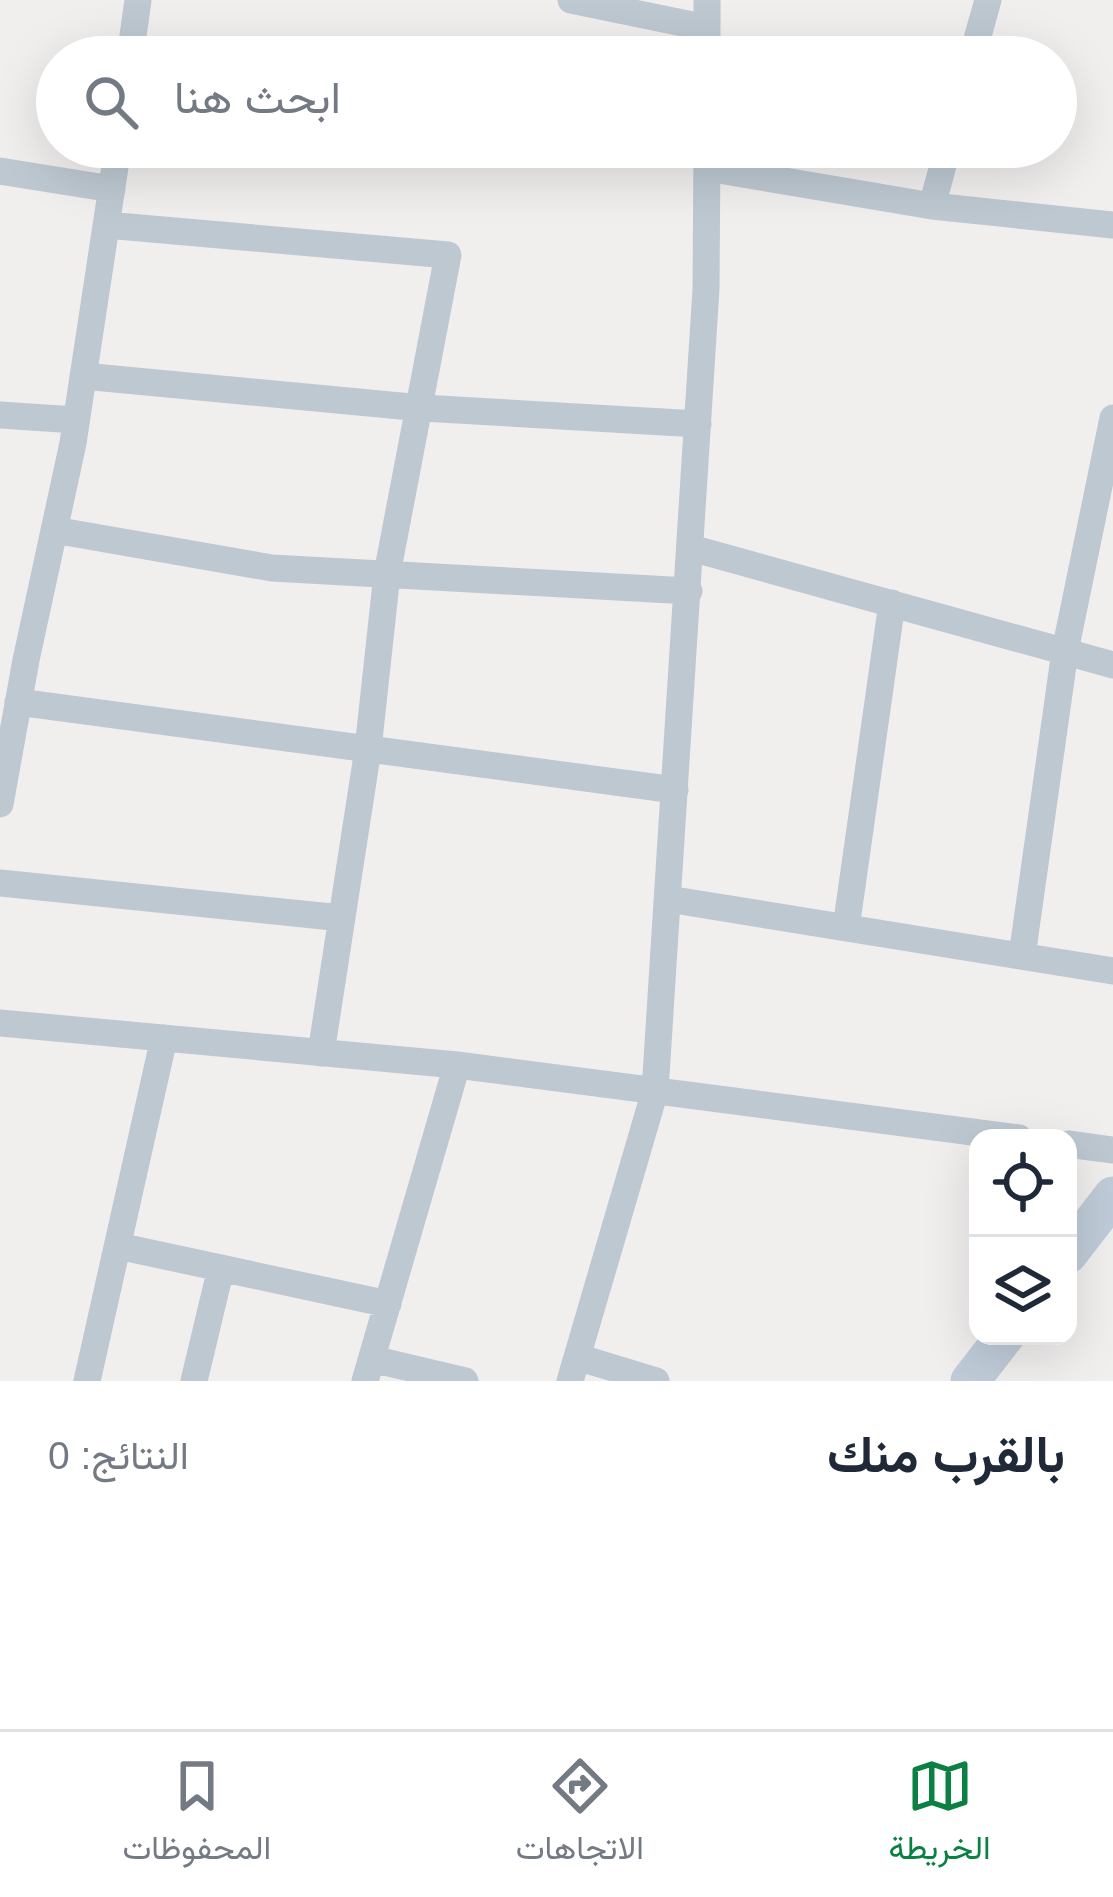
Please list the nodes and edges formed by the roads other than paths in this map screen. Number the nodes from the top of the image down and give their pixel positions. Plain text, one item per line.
1 (138, 0) edge
2 (571, 0) edge
3 (988, 0) edge
4 (707, 14) edge
5 (133, 36) edge
6 (978, 36) edge
7 (115, 168) edge
8 (707, 168) edge
9 (758, 168) edge
10 (942, 168) edge
11 (0, 171) edge
12 (112, 189) junction
13 (932, 206) junction
14 (1113, 224) edge
15 (106, 225) junction
16 (83, 376) junction
17 (422, 408) junction
18 (0, 415) edge
19 (1113, 418) edge
20 (76, 420) junction
21 (698, 424) junction
22 (1106, 486) edge
23 (54, 530) junction
24 (691, 548) junction
25 (387, 574) junction
26 (689, 591) junction
27 (892, 603) junction
28 (1065, 651) junction
29 (1113, 665) edge
30 (19, 702) junction
31 (6, 730) edge
32 (368, 749) junction
33 (675, 790) junction
34 (0, 804) edge
35 (0, 883) edge
36 (668, 899) junction
37 (341, 918) junction
38 (847, 928) junction
39 (1022, 956) junction
40 (1113, 970) edge
41 (0, 1024) edge
42 (164, 1038) junction
43 (321, 1053) junction
44 (457, 1065) junction
45 (655, 1091) junction
46 (969, 1132) edge
47 (1077, 1145) edge
48 (1113, 1150) edge
49 (1113, 1196) edge
50 (1077, 1242) edge
51 (118, 1246) junction
52 (221, 1268) junction
53 (388, 1304) junction
54 (998, 1345) edge
55 (573, 1369) edge
56 (368, 1370) edge
57 (87, 1381) edge
58 (194, 1381) edge
59 (465, 1381) edge
60 (656, 1381) edge
61 (970, 1381) edge

1 - 5 street
2 - 4 street
3 - 6 street
7 - 12 street
8 - 21 street
9 - 13 street
10 - 13 street
11 - 12 street
12 - 15 street
13 - 14 street
15 - 16 street
15 - 17 street
16 - 17 street
16 - 20 street
17 - 21 street
17 - 25 street
18 - 20 street
19 - 22 street
20 - 23 street
21 - 24 street
22 - 28 street
23 - 25 street
23 - 30 street
24 - 26 street
24 - 27 street
25 - 26 street
25 - 32 street
26 - 33 street
27 - 28 street
27 - 38 street
28 - 29 street
28 - 39 street
30 - 31 street
30 - 32 street
31 - 34 street
32 - 33 street
32 - 37 street
33 - 36 street
35 - 37 street
36 - 38 street
36 - 45 street
37 - 43 street
38 - 39 street
39 - 40 street
41 - 42 street
42 - 43 street
42 - 51 street
43 - 44 street
44 - 45 street
44 - 53 street
45 - 46 street
45 - 55 street
47 - 48 street
49 - 50 street
51 - 52 street
51 - 57 street
52 - 53 street
52 - 58 street
53 - 56 street
54 - 61 street
55 - 60 street
56 - 59 street

